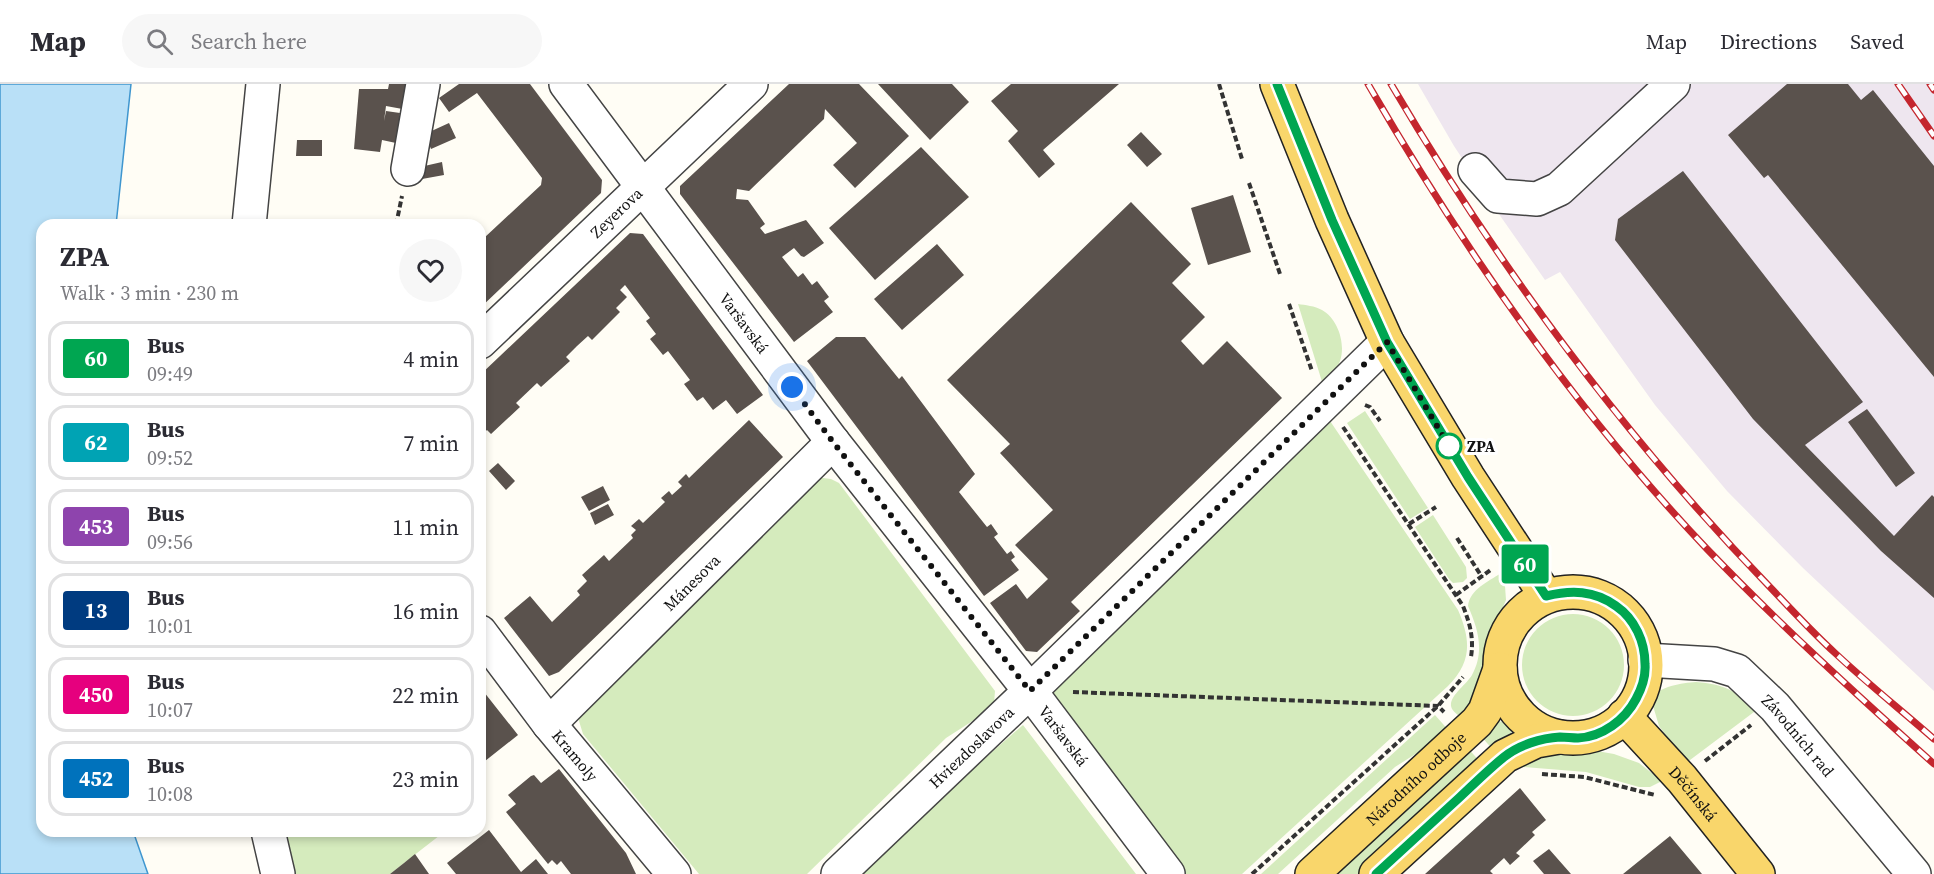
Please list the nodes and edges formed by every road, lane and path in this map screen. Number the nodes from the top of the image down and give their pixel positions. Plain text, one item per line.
1 (263, 84) edge
2 (423, 84) edge
3 (566, 84) edge
4 (751, 84) edge
5 (1219, 84) edge
6 (1277, 84) edge
7 (1673, 84) edge
8 (1242, 159) dead end
9 (408, 168) dead end
10 (1475, 170) dead end
11 (1249, 183) dead end
12 (642, 187) junction
13 (250, 219) edge
14 (1280, 274) dead end
15 (1289, 304) dead end
16 (486, 336) edge
17 (1387, 342) junction
18 (1314, 378) dead end
19 (1337, 418) dead end
20 (833, 442) junction
21 (1436, 507) dead end
22 (1409, 524) junction
23 (1457, 538) dead end
24 (1517, 552) junction
25 (1482, 577) junction
26 (1456, 595) junction
27 (1546, 596) junction
28 (486, 640) edge
29 (1645, 660) junction
30 (1485, 665) junction
31 (1467, 669) dead end
32 (1030, 691) junction
33 (1438, 706) junction
34 (1624, 716) junction
35 (1753, 723) dead end
36 (549, 724) junction
37 (1559, 737) junction
38 (1701, 764) dead end
39 (1535, 774) dead end
40 (1663, 795) dead end
41 (269, 837) edge
42 (278, 874) edge
43 (674, 874) edge
44 (838, 874) edge
45 (1167, 874) edge
46 (1252, 874) edge
47 (1312, 874) edge
48 (1376, 874) edge
49 (1758, 874) edge
50 (1914, 874) edge

1 - 13 street
2 - 9 street
3 - 12 street, Varšavská
4 - 12 street, Zeyerova
5 - 8 path
6 - 17 main road
7 - 10 street
11 - 14 path
12 - 16 street, Zeyerova
12 - 20 street, Varšavská
15 - 18 path
17 - 24 main road
17 - 32 street, Hviezdoslavova
19 - 22 path
20 - 32 street, Varšavská
20 - 36 street, Mánesova
21 - 22 path
22 - 26 path
23 - 25 path
24 - 25 path
24 - 27 main road
25 - 26 path
26 - 30 path
27 - 29 main road
27 - 30 main road
28 - 36 street, Kramoly
29 - 34 main road
29 - 50 street, Závodních rad
30 - 37 main road
30 - 47 main road, Národního odboje
31 - 33 path
32 - 33 path
32 - 44 street, Hviezdoslavova
32 - 45 street, Varšavská
33 - 46 path
34 - 37 main road
34 - 49 main road, Děčínská
35 - 38 path
36 - 43 street, Kramoly
37 - 48 main road
39 - 40 path
41 - 42 street

